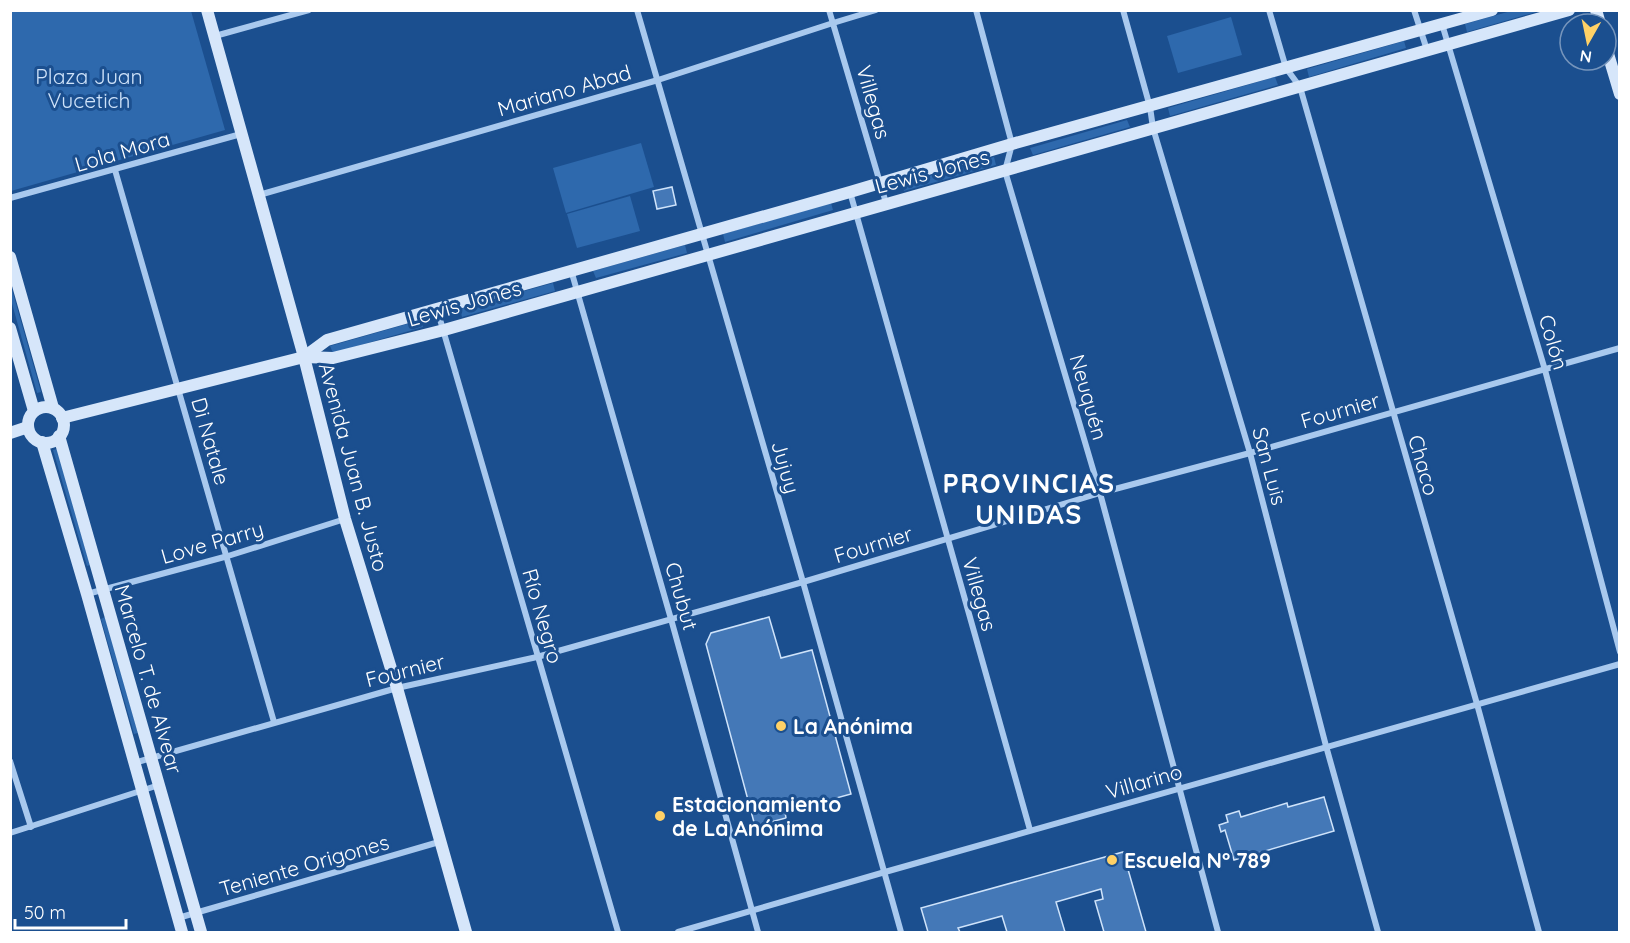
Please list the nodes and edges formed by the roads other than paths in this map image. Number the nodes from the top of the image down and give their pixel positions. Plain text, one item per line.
1 (207, 10) edge
2 (309, 10) edge
3 (637, 10) edge
4 (829, 10) edge
5 (876, 10) edge
6 (976, 10) edge
7 (1123, 10) edge
8 (1269, 10) edge
9 (1414, 10) edge
10 (1492, 10) edge
11 (1569, 10) edge
12 (833, 22) junction
13 (1442, 24) junction
14 (1420, 30) junction
15 (214, 36) junction
16 (1449, 44) junction
17 (1427, 51) junction
18 (1286, 68) junction
19 (1614, 72) edge
20 (658, 80) junction
21 (1300, 87) junction
22 (1620, 94) edge
23 (1150, 107) junction
24 (1153, 128) junction
25 (242, 134) junction
26 (1012, 144) junction
27 (115, 170) junction
28 (1005, 171) junction
29 (880, 183) junction
30 (850, 192) junction
31 (259, 195) junction
32 (10, 198) edge
33 (886, 203) junction
34 (856, 211) junction
35 (701, 234) junction
36 (708, 255) junction
37 (10, 256) edge
38 (570, 270) junction
39 (576, 291) junction
40 (436, 308) junction
41 (10, 328) edge
42 (444, 330) junction
43 (1620, 348) edge
44 (304, 357) junction
45 (1545, 370) junction
46 (179, 389) junction
47 (53, 408) junction
48 (34, 411) junction
49 (1392, 412) junction
50 (62, 418) junction
51 (28, 427) junction
52 (10, 433) edge
53 (59, 436) junction
54 (42, 442) junction
55 (1250, 453) junction
56 (1100, 493) junction
57 (345, 519) junction
58 (948, 539) junction
59 (228, 556) junction
60 (803, 582) junction
61 (104, 590) junction
62 (87, 594) junction
63 (671, 619) junction
64 (1620, 652) edge
65 (537, 657) junction
66 (1620, 664) edge
67 (397, 688) junction
68 (1477, 704) junction
69 (274, 722) junction
70 (1326, 746) junction
71 (152, 758) junction
72 (10, 761) edge
73 (134, 764) junction
74 (159, 785) junction
75 (1178, 788) junction
76 (142, 790) junction
77 (31, 827) junction
78 (1030, 830) junction
79 (10, 833) edge
80 (439, 842) junction
81 (885, 872) junction
82 (752, 911) junction
83 (195, 914) junction
84 (178, 919) junction
85 (182, 933) edge
86 (201, 933) edge
87 (466, 933) edge
88 (618, 933) edge
89 (678, 933) edge
90 (758, 933) edge
91 (901, 933) edge
92 (1218, 933) edge
93 (1378, 933) edge
94 (1539, 933) edge

1 - 15 main road, Avenida Juan B. Justo
2 - 15 street
3 - 20 street, Jujuy
4 - 12 street, Villegas
5 - 12 street, Mariano Abad
6 - 26 street
7 - 23 street, San Luis
8 - 18 street, Chaco
9 - 14 street
10 - 13 main road, Lewis Jones
11 - 16 main road, Lewis Jones
12 - 20 street, Mariano Abad
12 - 29 street, Villegas
13 - 14 main road, Lewis Jones
13 - 16 street, Colón
14 - 17 street
14 - 18 main road, Lewis Jones
15 - 25 main road, Avenida Juan B. Justo
16 - 17 main road, Lewis Jones
16 - 45 street, Colón
17 - 21 main road, Lewis Jones
18 - 21 street, Chaco
18 - 23 main road, Lewis Jones
19 - 22 main road
20 - 31 street, Mariano Abad
20 - 35 street, Jujuy
21 - 24 main road, Lewis Jones
21 - 49 street, Chaco
23 - 24 street, San Luis
23 - 26 main road, Lewis Jones
24 - 28 main road, Lewis Jones
24 - 55 street, San Luis
25 - 27 street, Lola Mora
25 - 31 main road, Avenida Juan B. Justo
26 - 28 street
26 - 29 main road, Lewis Jones
27 - 32 street, Lola Mora
27 - 46 street, Di Natale
28 - 33 main road, Lewis Jones
28 - 56 street, Neuquén
29 - 30 main road, Lewis Jones
29 - 33 street, Villegas
30 - 34 street, Villegas
30 - 35 main road, Lewis Jones
31 - 44 main road, Avenida Juan B. Justo
33 - 34 main road, Lewis Jones
34 - 36 main road, Lewis Jones
34 - 58 street, Villegas
35 - 36 street, Jujuy
35 - 38 main road, Lewis Jones
36 - 39 main road, Lewis Jones
36 - 60 street, Jujuy
37 - 47 main road
38 - 39 street, Chubut
38 - 40 main road, Lewis Jones
39 - 42 main road, Lewis Jones
39 - 63 street, Chubut
40 - 42 street, Río Negro
40 - 44 main road, Lewis Jones
41 - 48 main road
42 - 44 main road, Lewis Jones
42 - 65 street, Río Negro
43 - 45 street, Fournier
44 - 46 main road, Lewis Jones
44 - 57 main road, Avenida Juan B. Justo
45 - 49 street, Fournier
45 - 64 street, Colón
46 - 50 main road, Lewis Jones
46 - 59 street, Di Natale
47 - 48 main road
47 - 50 main road
48 - 51 main road
49 - 55 street, Fournier
49 - 68 street, Chaco
50 - 53 main road
51 - 52 main road
51 - 54 main road
53 - 54 main road
53 - 61 main road, Marcelo T. de Alvear
54 - 62 main road, Marcelo T. de Alvear
55 - 56 street, Fournier
55 - 70 street, San Luis
56 - 58 street, Fournier
56 - 75 street, Neuquén
57 - 59 street, Love Parry
57 - 67 main road, Avenida Juan B. Justo
58 - 60 street, Fournier
58 - 78 street, Villegas
59 - 61 street, Love Parry
59 - 69 street, Di Natale
60 - 63 street, Fournier
60 - 81 street, Jujuy
61 - 62 street, Love Parry
61 - 71 main road, Marcelo T. de Alvear
62 - 73 main road, Marcelo T. de Alvear
63 - 65 street, Fournier
63 - 82 street, Chubut
65 - 67 street, Fournier
65 - 88 street, Río Negro
66 - 68 street, Villarino
67 - 69 street, Fournier
67 - 80 main road, Avenida Juan B. Justo
68 - 70 street, Villarino
68 - 94 street, Chaco
69 - 71 street, Fournier
70 - 75 street, Villarino
70 - 93 street, San Luis
71 - 73 street, Fournier
71 - 74 main road, Marcelo T. de Alvear
72 - 77 street
73 - 76 main road, Marcelo T. de Alvear
74 - 76 street
74 - 83 main road, Marcelo T. de Alvear
75 - 78 street, Villarino
75 - 92 street, Neuquén
76 - 77 street
76 - 84 main road, Marcelo T. de Alvear
77 - 79 street
78 - 81 street, Villarino
80 - 83 street, Teniente Origones
80 - 87 main road, Avenida Juan B. Justo
81 - 82 street, Villarino
81 - 91 street, Jujuy
82 - 89 street, Villarino
82 - 90 street, Chubut
83 - 84 street, Teniente Origones
83 - 86 main road, Marcelo T. de Alvear
84 - 85 main road, Marcelo T. de Alvear

